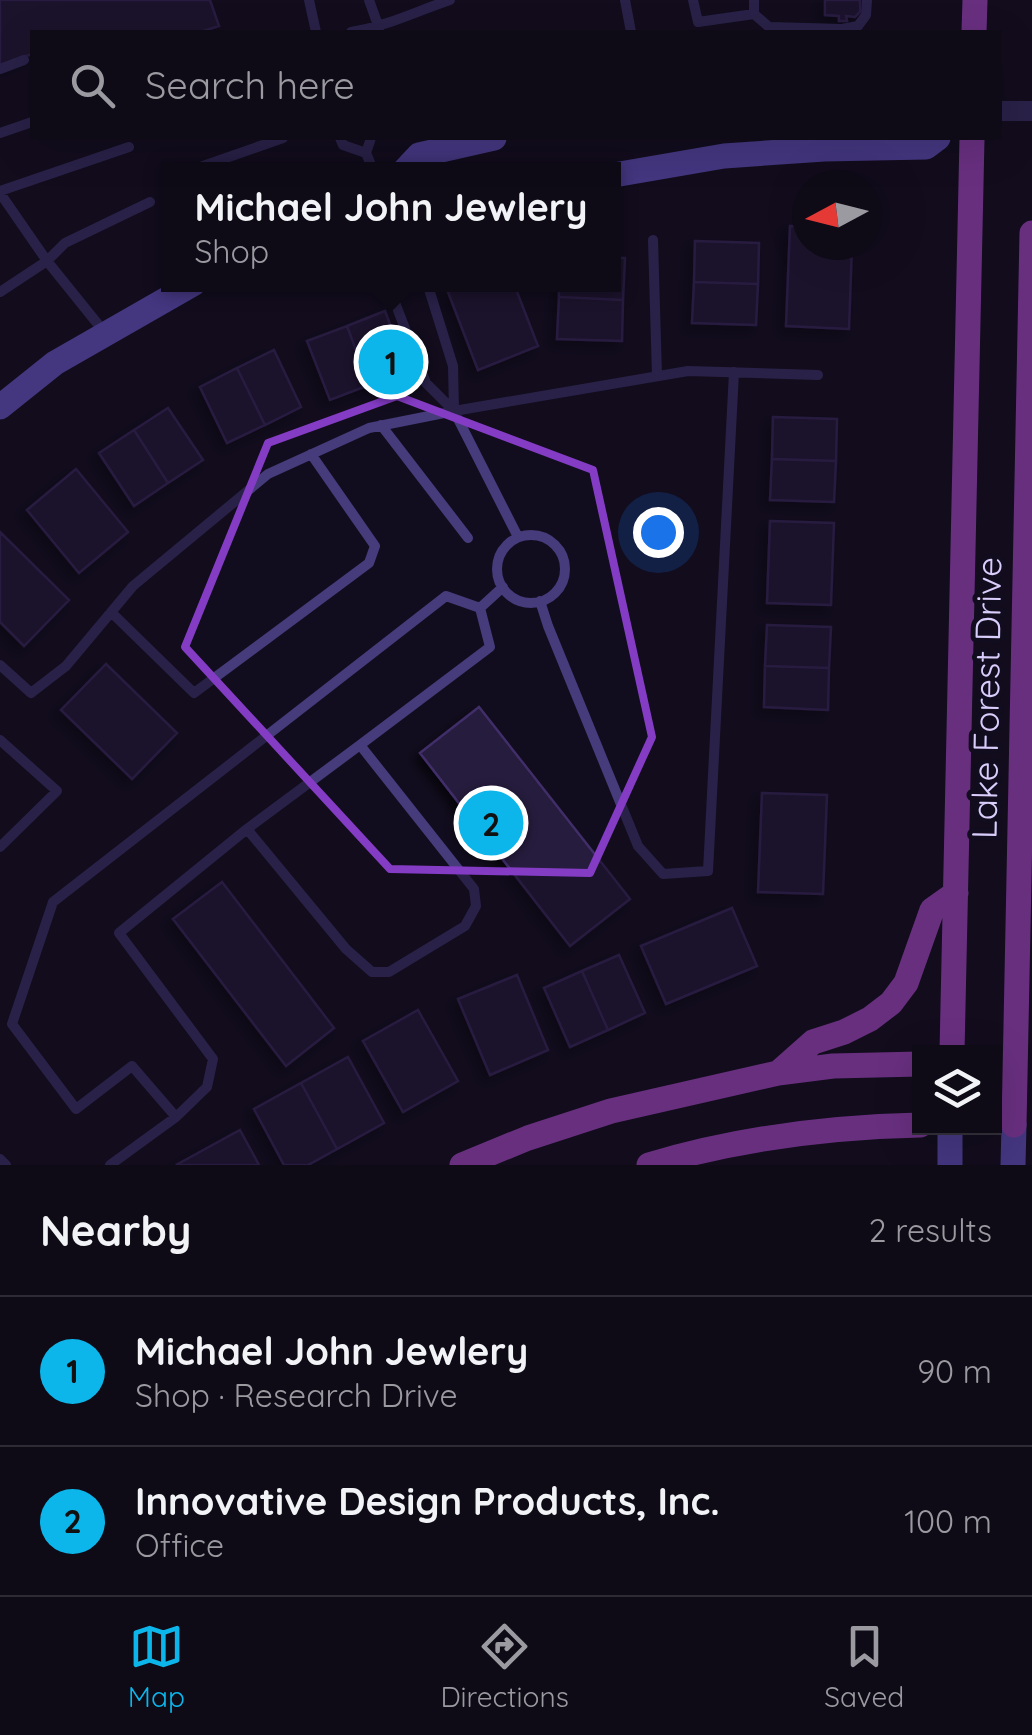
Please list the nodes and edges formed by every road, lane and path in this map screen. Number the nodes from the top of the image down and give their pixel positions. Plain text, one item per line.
1 (308, 0) edge
2 (369, 0) edge
3 (450, 0) edge
4 (626, 0) edge
5 (693, 0) edge
6 (754, 0) edge
7 (867, 0) edge
8 (975, 0) edge
9 (754, 14) junction
10 (379, 28) junction
11 (316, 30) edge
12 (365, 30) edge
13 (632, 30) edge
14 (974, 30) edge
15 (24, 60) dead end
16 (0, 69) edge
17 (1002, 111) edge
18 (1032, 111) edge
19 (30, 123) edge
20 (0, 132) edge
21 (278, 140) edge
22 (341, 140) edge
23 (370, 140) edge
24 (485, 140) edge
25 (935, 140) edge
26 (972, 140) edge
27 (129, 147) dead end
28 (366, 153) junction
29 (215, 162) edge
30 (369, 162) edge
31 (412, 162) edge
32 (621, 174) edge
33 (0, 192) edge
34 (150, 202) dead end
35 (12, 209) junction
36 (0, 216) edge
37 (1032, 233) edge
38 (653, 240) dead end
39 (48, 261) junction
40 (0, 292) edge
41 (179, 292) edge
42 (397, 292) edge
43 (430, 292) edge
44 (106, 334) junction
45 (734, 372) junction
46 (818, 375) dead end
47 (657, 376) junction
48 (0, 407) edge
49 (454, 411) junction
50 (381, 424) junction
51 (311, 454) junction
52 (518, 537) junction
53 (468, 538) dead end
54 (503, 588) junction
55 (540, 601) junction
56 (480, 608) junction
57 (111, 612) junction
58 (0, 665) edge
59 (0, 740) edge
60 (360, 745) junction
61 (1026, 790) edge
62 (247, 830) junction
63 (0, 847) edge
64 (956, 893) junction
65 (952, 1045) edge
66 (1014, 1063) edge
67 (912, 1064) edge
68 (778, 1072) junction
69 (176, 1117) junction
70 (1014, 1125) edge
71 (912, 1127) edge
72 (950, 1135) edge
73 (0, 1158) edge
74 (6, 1165) edge
75 (110, 1165) edge
76 (462, 1165) edge
77 (649, 1165) edge
78 (950, 1165) edge
79 (1014, 1165) edge

1 - 11 lane
2 - 10 lane
3 - 10 lane
4 - 13 lane
5 - 9 lane
6 - 9 lane
7 - 9 lane
8 - 14 main road
10 - 12 lane
15 - 16 lane
17 - 18 street
19 - 20 lane
21 - 29 lane
22 - 28 lane
23 - 28 lane
24 - 31 main road
25 - 32 main road
26 - 64 main road, Lake Forest Drive
27 - 33 lane
28 - 30 lane
33 - 35 lane
34 - 39 lane
35 - 36 lane
35 - 39 lane
37 - 61 main road, Lake Forest Drive
38 - 47 lane
39 - 40 lane
39 - 44 lane
41 - 44 main road
42 - 49 lane
43 - 49 lane
44 - 48 main road
45 - 46 lane
45 - 47 lane
45 - 55 lane
47 - 49 lane
49 - 50 lane
49 - 52 lane
50 - 51 lane
50 - 53 lane
51 - 57 lane
51 - 57 lane
52 - 54 lane
52 - 55 lane
54 - 55 lane
54 - 56 lane
56 - 60 lane
56 - 69 lane
57 - 58 lane
59 - 63 lane
60 - 62 lane
60 - 62 lane
61 - 66 main road, Lake Forest Drive
62 - 69 lane
64 - 65 main road, Lake Forest Drive
64 - 68 main road
66 - 70 main road, Lake Forest Drive
67 - 68 main road
68 - 76 main road
69 - 75 lane
70 - 79 main road, Lake Forest Drive
71 - 77 main road
72 - 78 main road
73 - 74 lane

